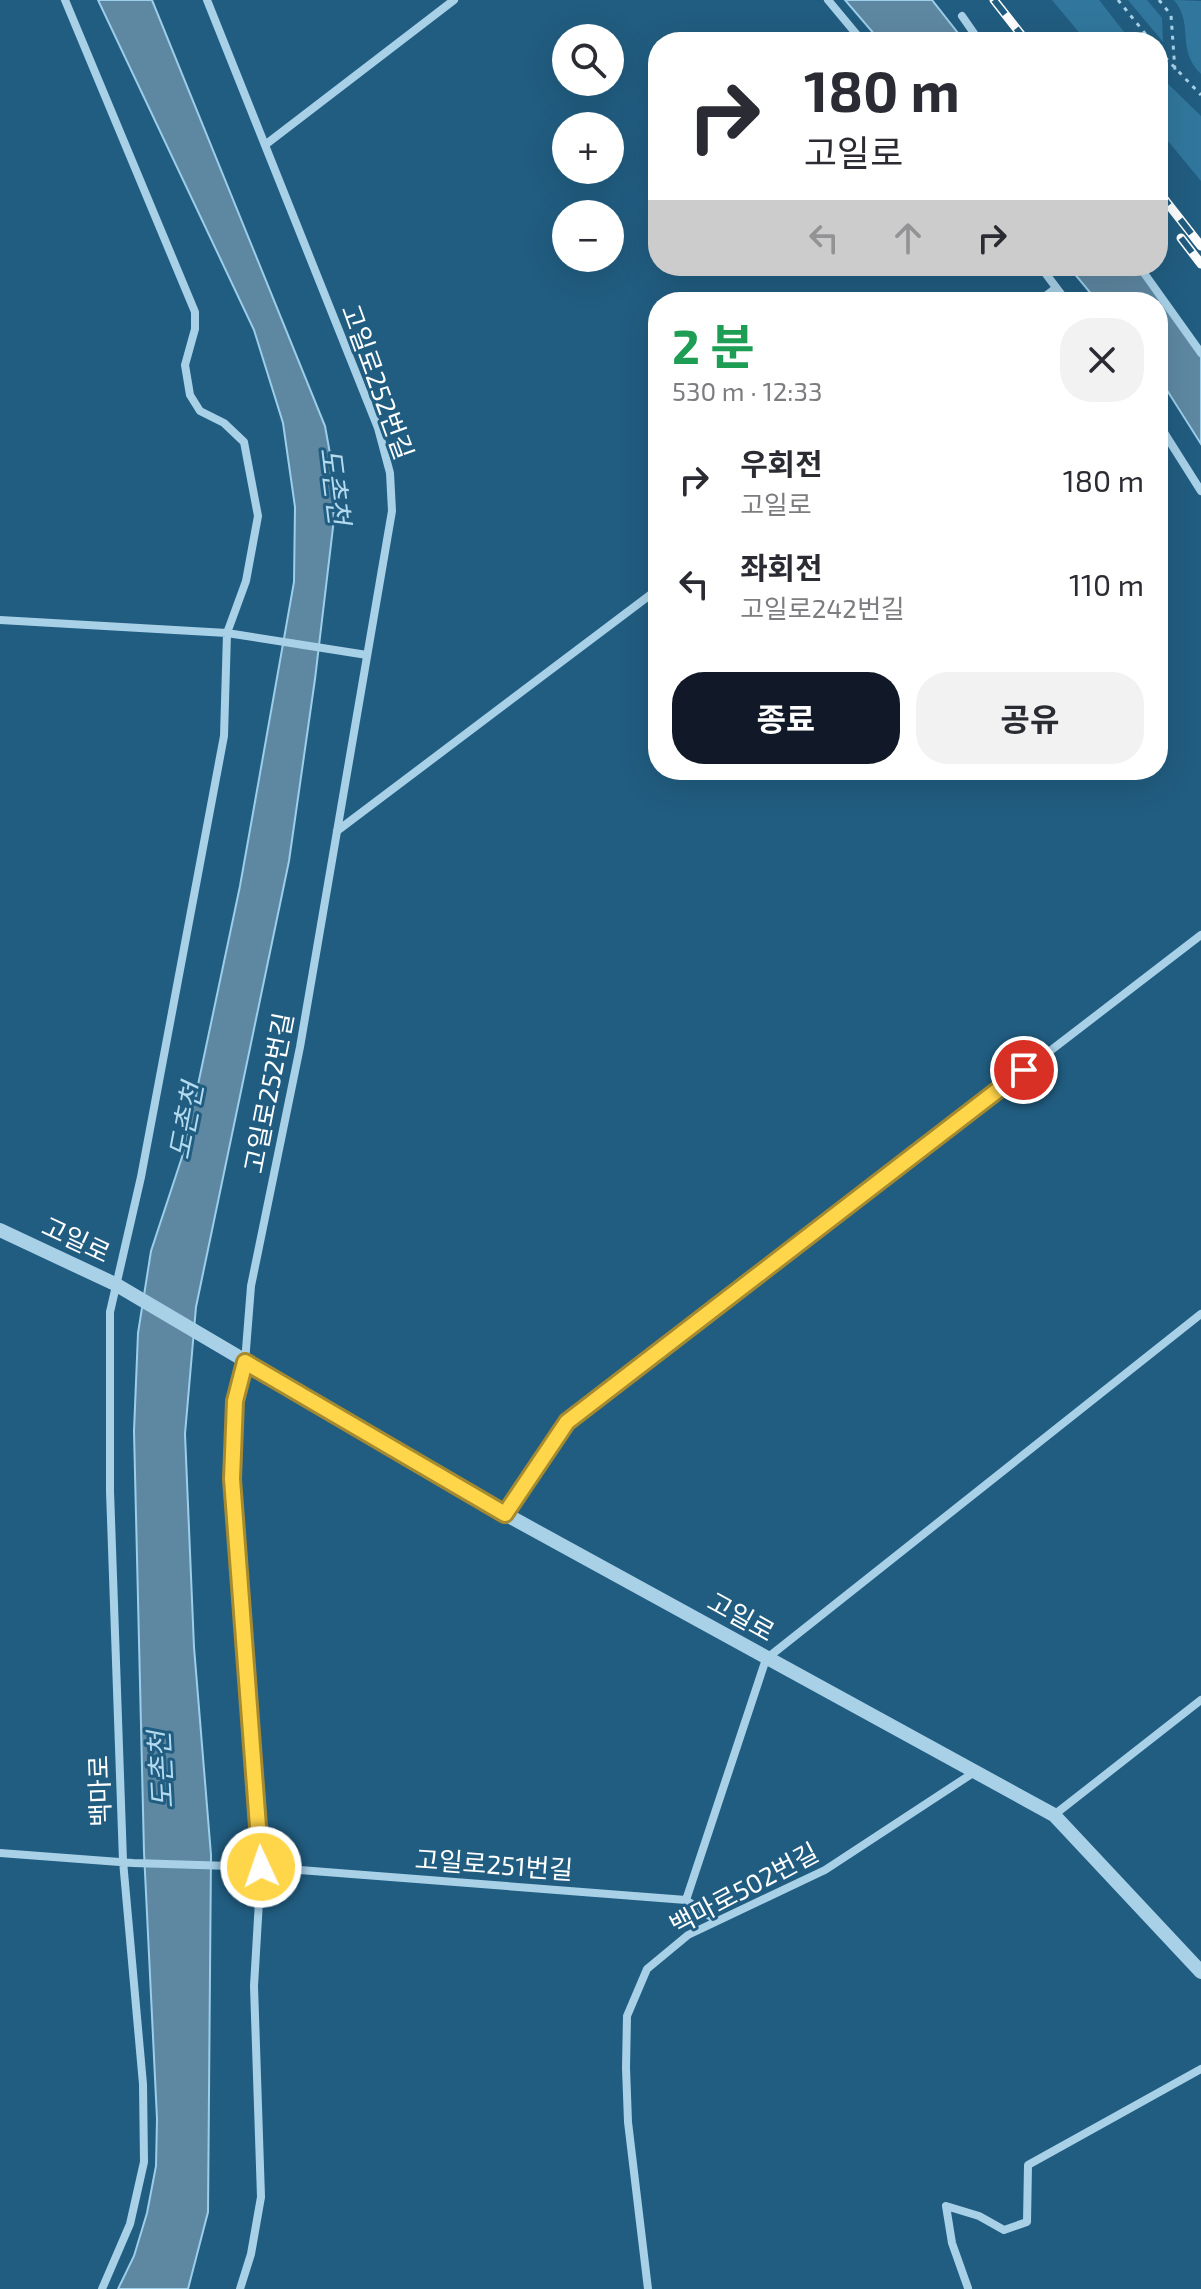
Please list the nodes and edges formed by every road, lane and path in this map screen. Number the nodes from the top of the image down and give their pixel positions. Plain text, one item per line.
1 (65, 0) edge
2 (207, 0) edge
3 (454, 0) edge
4 (828, 0) edge
5 (1118, 0) edge
6 (1159, 0) edge
7 (962, 16) dead end
8 (855, 32) edge
9 (973, 32) edge
10 (1144, 32) edge
11 (1168, 62) edge
12 (1175, 71) junction
13 (1201, 95) edge
14 (265, 145) junction
15 (1047, 276) edge
16 (1056, 288) junction
17 (1051, 292) edge
18 (1059, 292) edge
19 (1168, 307) edge
20 (1201, 353) edge
21 (1168, 439) edge
22 (1201, 491) edge
23 (648, 597) edge
24 (0, 620) edge
25 (227, 633) junction
26 (367, 655) junction
27 (337, 831) junction
28 (1201, 935) edge
29 (0, 1230) edge
30 (115, 1284) junction
31 (1201, 1314) edge
32 (245, 1362) junction
33 (505, 1514) junction
34 (766, 1659) junction
35 (1201, 1700) edge
36 (973, 1773) junction
37 (1054, 1815) junction
38 (0, 1853) edge
39 (123, 1861) junction
40 (261, 1867) junction
41 (686, 1900) junction
42 (717, 1921) junction
43 (1201, 1972) edge
44 (1201, 2069) edge
45 (968, 2288) edge
46 (102, 2289) edge
47 (240, 2289) edge
48 (648, 2289) edge

1 - 25 street, 백마로
2 - 14 street, 고일로252번길
3 - 14 street
4 - 8 street
5 - 10 path
6 - 12 path
7 - 9 street
11 - 12 path
12 - 13 path
14 - 26 street, 고일로252번길
15 - 16 street
16 - 17 street
16 - 18 street
19 - 20 street
21 - 22 street
23 - 27 street
24 - 25 street
25 - 26 street
25 - 30 street, 백마로
26 - 27 street, 고일로252번길
27 - 32 street, 고일로252번길
28 - 33 street
29 - 30 street, 고일로
30 - 32 street, 고일로
30 - 39 street, 백마로
31 - 34 street
32 - 33 street, 고일로
32 - 40 street
33 - 34 street, 고일로
34 - 36 street, 고일로
34 - 41 street
35 - 37 street
36 - 37 street, 고일로
36 - 42 street, 백마로502번길
37 - 43 street, 고일로
38 - 39 street, 고일로251번길
39 - 40 street, 고일로251번길
39 - 46 street, 백마로
40 - 41 street, 고일로251번길
40 - 47 street
41 - 42 street, 고일로251번길
42 - 48 street, 백마로502번길
44 - 45 street

